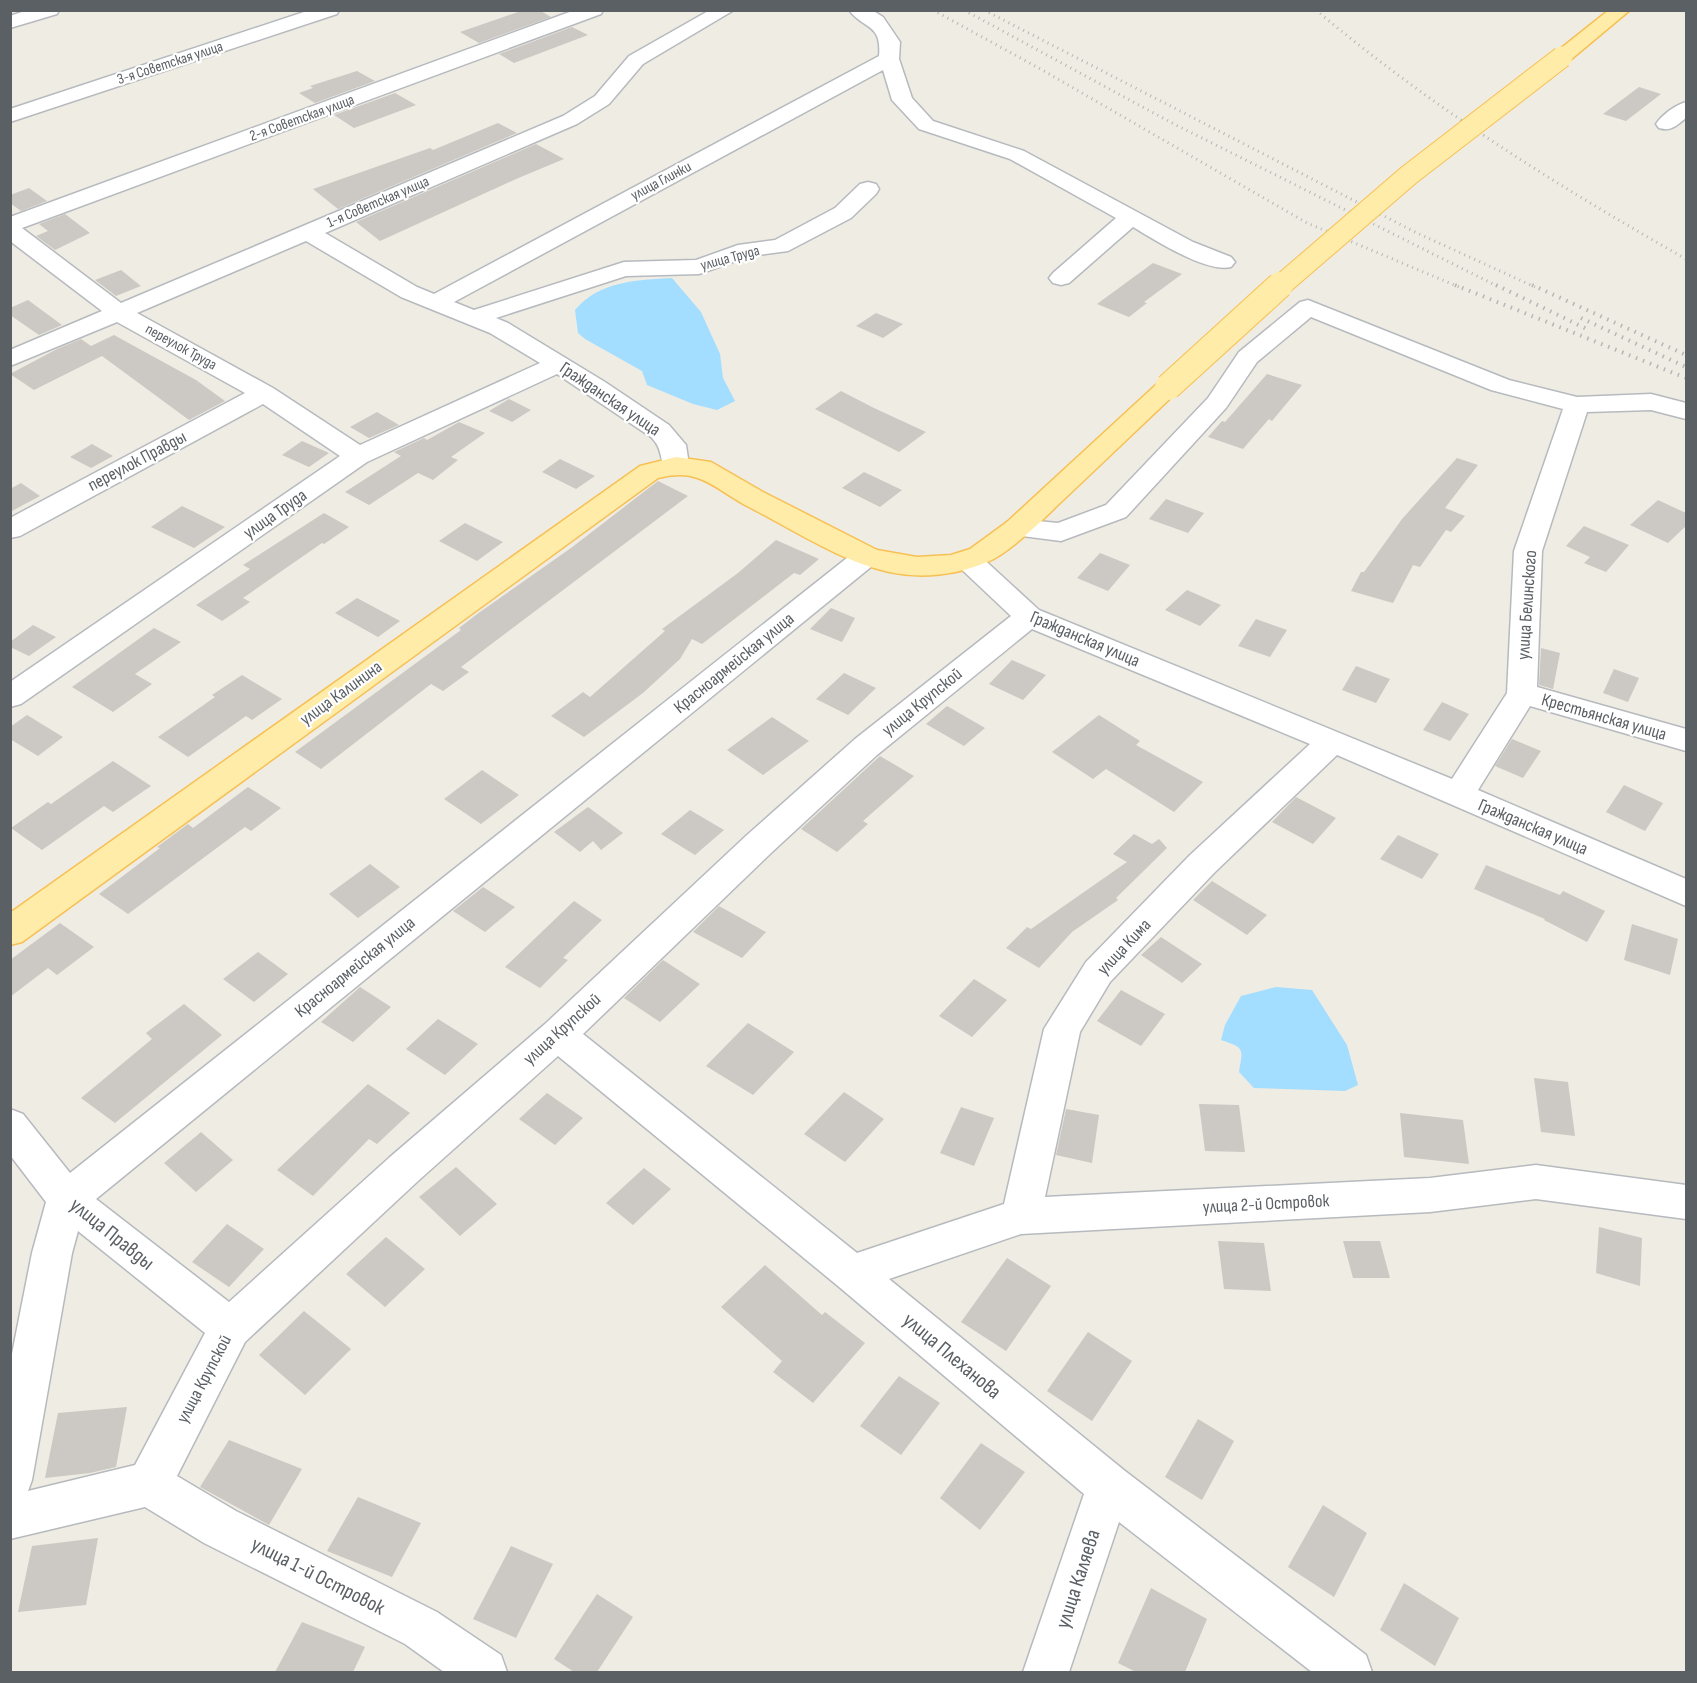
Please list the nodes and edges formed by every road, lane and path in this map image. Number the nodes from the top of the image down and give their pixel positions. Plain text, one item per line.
1 (50, 10) edge
2 (330, 10) edge
3 (594, 10) edge
4 (725, 10) edge
5 (858, 10) edge
6 (1621, 10) edge
7 (10, 22) edge
8 (889, 59) junction
9 (1686, 108) edge
10 (10, 116) edge
11 (1666, 124) dead end
12 (868, 189) dead end
13 (1131, 217) junction
14 (10, 228) edge
15 (308, 232) junction
16 (1223, 262) dead end
17 (1061, 278) dead end
18 (434, 303) junction
19 (119, 313) junction
20 (473, 318) junction
21 (10, 359) edge
22 (559, 364) junction
23 (264, 393) junction
24 (1577, 405) junction
25 (1686, 411) edge
26 (358, 456) junction
27 (676, 465) junction
28 (1017, 528) junction
29 (10, 530) edge
30 (867, 556) junction
31 (968, 560) junction
32 (1029, 617) junction
33 (1522, 693) junction
34 (10, 697) edge
35 (1686, 740) edge
36 (1333, 741) junction
37 (1460, 795) junction
38 (1686, 893) edge
39 (10, 932) edge
40 (558, 1035) junction
41 (12, 1129) edge
42 (67, 1199) junction
43 (1686, 1202) edge
44 (1021, 1216) junction
45 (852, 1273) junction
46 (230, 1328) junction
47 (10, 1480) edge
48 (149, 1484) junction
49 (1109, 1486) junction
50 (10, 1517) edge
51 (484, 1672) edge
52 (1047, 1672) edge
53 (1349, 1672) edge

1 - 7 street
2 - 10 street, 3-я Советская улица
3 - 14 street, 2-я Советская улица
4 - 15 street, 1-я Советская улица
5 - 8 street
6 - 28 main road, bridge
8 - 13 street
8 - 18 street, улица Глинки
9 - 11 street
12 - 20 street, улица Труда
13 - 16 street
13 - 17 street
14 - 19 street, переулок Труда
15 - 18 street, Гражданская улица
15 - 19 street, 1-я Советская улица
18 - 20 street, Гражданская улица
19 - 21 street, 1-я Советская улица
19 - 23 street, переулок Труда
20 - 22 street, Гражданская улица
22 - 26 street, улица Труда
22 - 27 street, Гражданская улица
23 - 26 street, переулок Труда
23 - 29 street, переулок Правды
24 - 25 street
24 - 28 street
24 - 33 street, улица Белинского
26 - 34 street, улица Труда
27 - 30 main road
27 - 39 main road, улица Калинина
28 - 31 main road
30 - 31 main road
30 - 42 street, Красноармейская улица
31 - 32 street, Гражданская улица
32 - 36 street, Гражданская улица
32 - 40 street, улица Крупской
33 - 35 street, Крестьянская улица
33 - 37 street, улица Белинского
36 - 37 street, Гражданская улица
36 - 44 street, улица Кима
37 - 38 street, Гражданская улица
40 - 45 street, улица Плеханова
40 - 46 street, улица Крупской
41 - 42 street, улица Правды
42 - 46 street, улица Правды
42 - 47 street
43 - 44 street, улица 2-й Островок
44 - 45 street, улица 2-й Островок
45 - 49 street, улица Плеханова
46 - 48 street, улица Крупской
48 - 50 street
48 - 51 street, улица 1-й Островок
49 - 52 street, улица Каляева
49 - 53 street, улица Плеханова

